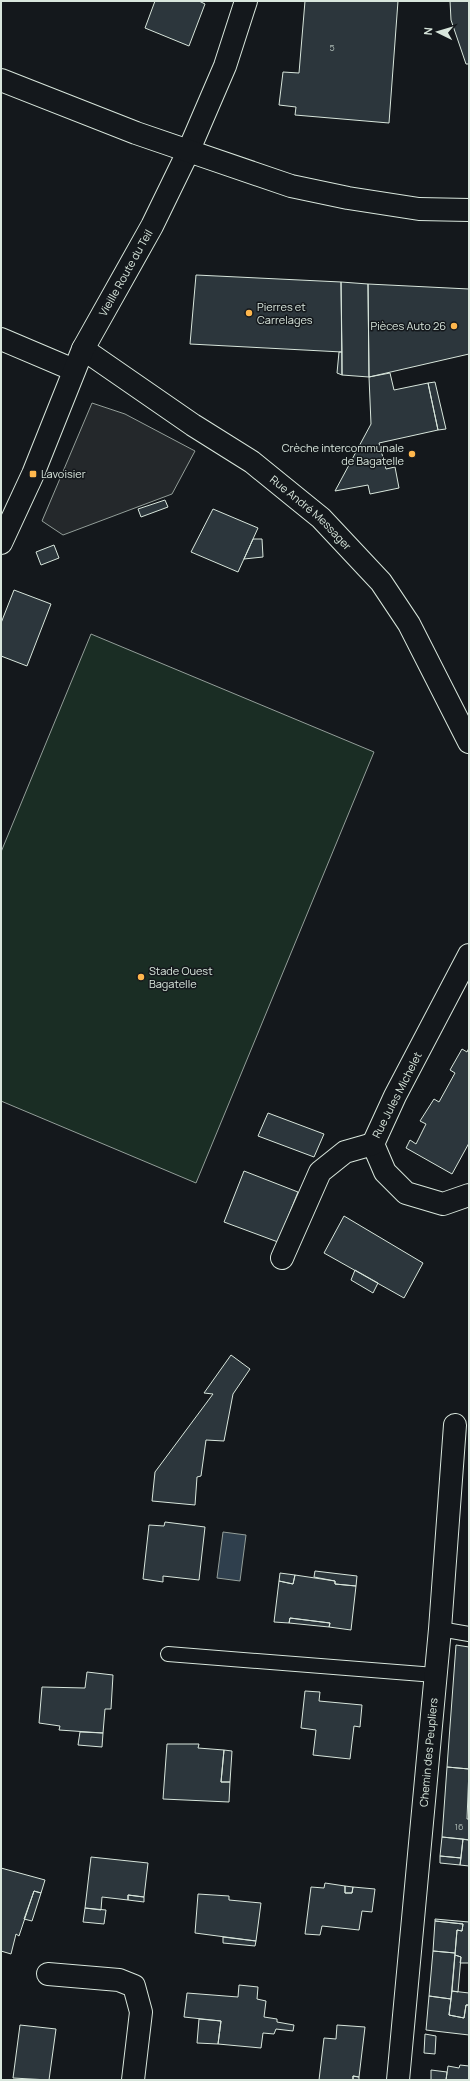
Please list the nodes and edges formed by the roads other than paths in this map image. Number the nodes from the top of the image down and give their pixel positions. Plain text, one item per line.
1 (246, 1) edge
2 (1, 80) edge
3 (188, 152) junction
4 (469, 210) edge
5 (1, 339) edge
6 (83, 349) junction
7 (74, 370) junction
8 (1, 544) edge
9 (469, 742) edge
10 (469, 955) edge
11 (373, 1144) junction
12 (469, 1195) edge
13 (282, 1258) dead end
14 (456, 1425) dead end
15 (440, 1629) junction
16 (469, 1634) edge
17 (168, 1654) dead end
18 (435, 1675) junction
19 (48, 1974) dead end
20 (133, 2080) edge
21 (398, 2080) edge

1 - 3 street, Vieille Route du Teil
2 - 3 street
3 - 4 street
3 - 6 street, Vieille Route du Teil
5 - 7 street
6 - 7 street, Vieille Route du Teil
6 - 9 street, Rue André Messager
7 - 8 street, Vieille Route du Teil
10 - 11 street, Rue Jules Michelet
11 - 12 street, Rue Jules Michelet
11 - 13 street
14 - 15 street, Chemin des Peupliers
15 - 16 lane
15 - 18 street, Chemin des Peupliers
17 - 18 lane
18 - 21 street, Chemin des Peupliers
19 - 20 street

